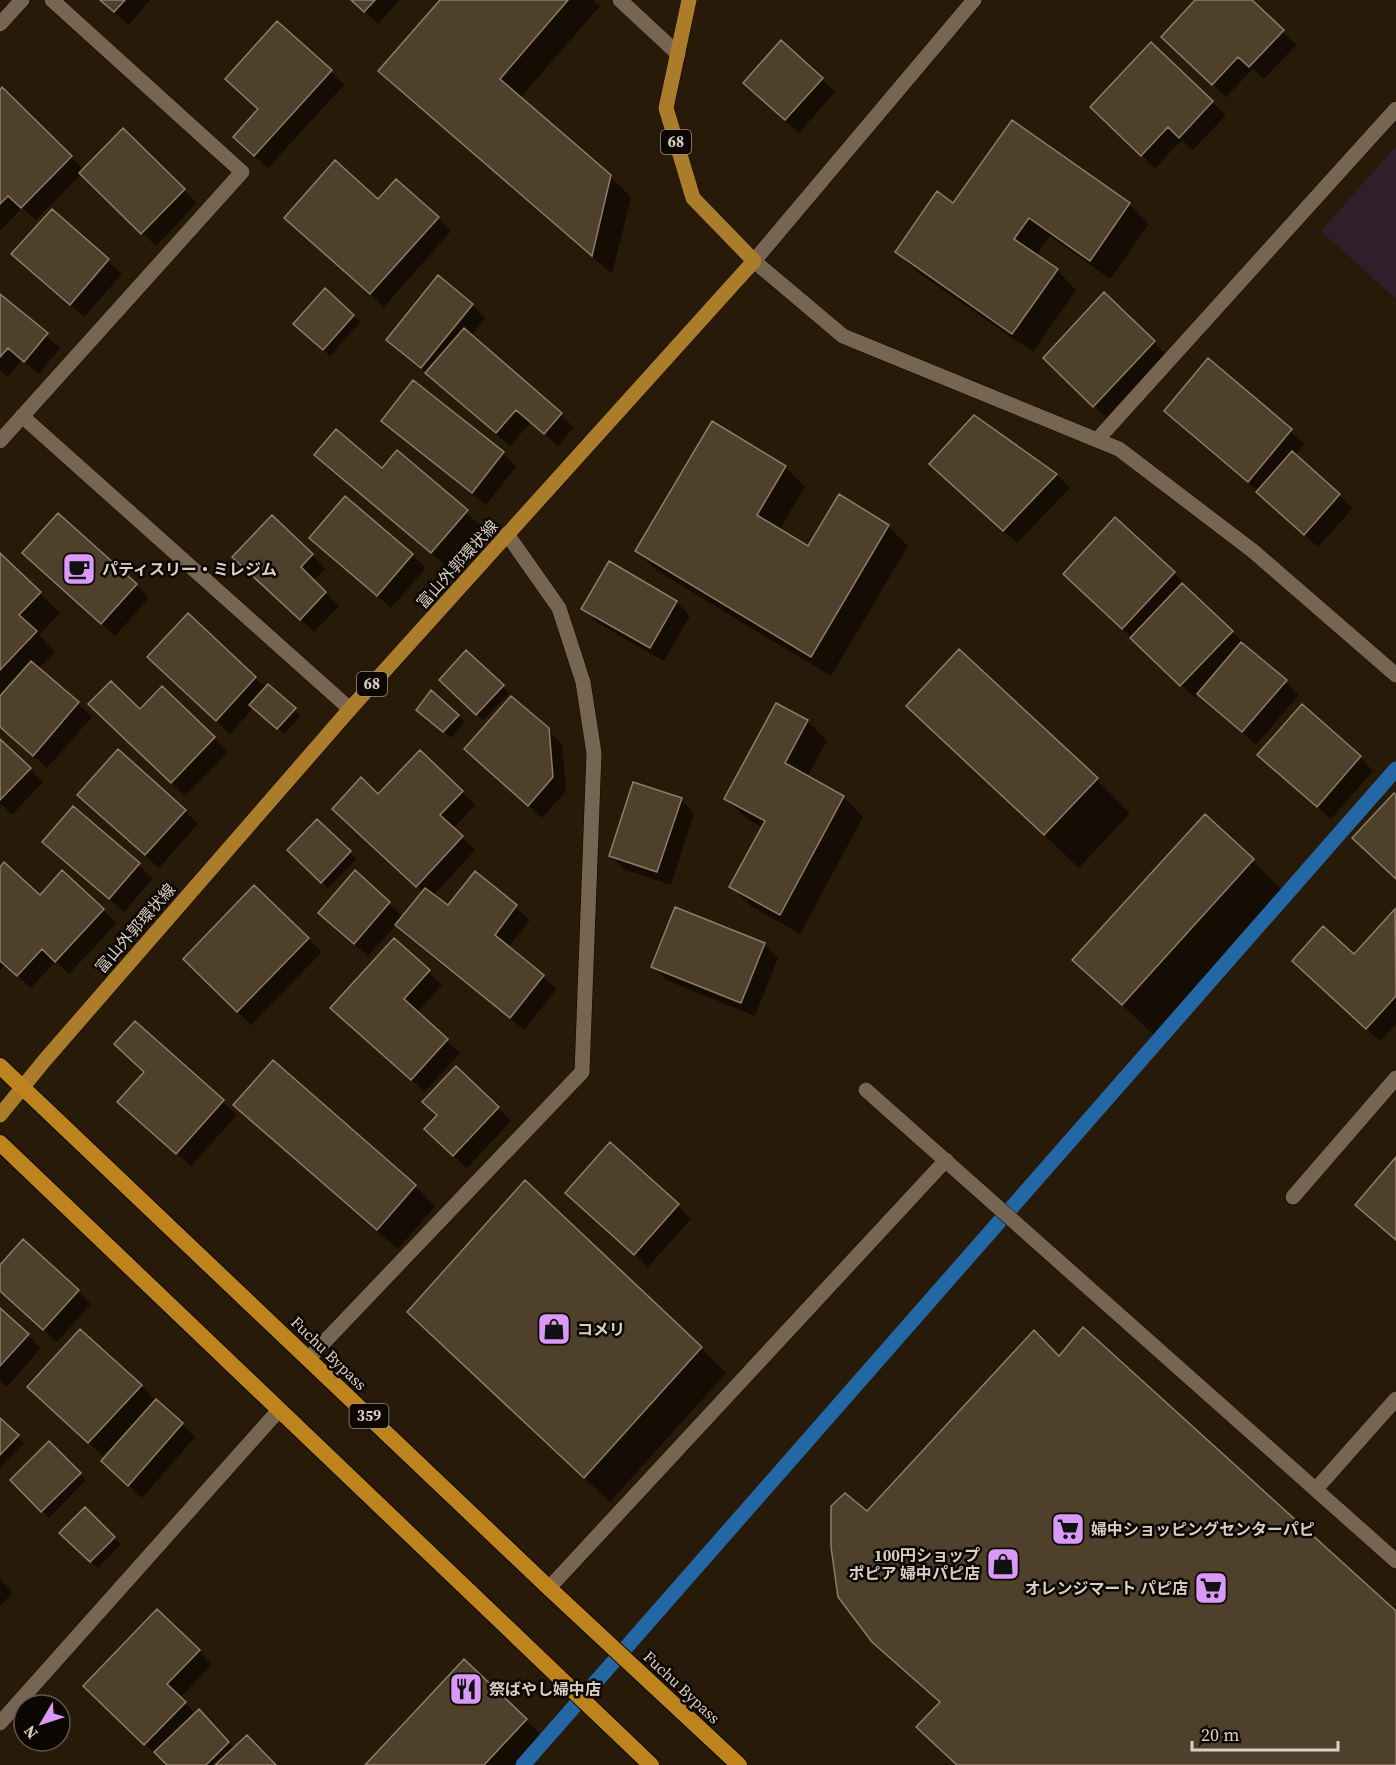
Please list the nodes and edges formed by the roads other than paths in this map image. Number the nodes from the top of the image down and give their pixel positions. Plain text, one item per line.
1 (22, 0) edge
2 (52, 0) edge
3 (620, 0) edge
4 (689, 0) edge
5 (974, 0) edge
6 (0, 24) edge
7 (678, 54) junction
8 (1396, 109) edge
9 (754, 261) junction
10 (22, 416) junction
11 (1097, 440) junction
12 (0, 441) edge
13 (507, 534) junction
14 (1396, 675) edge
15 (350, 709) junction
16 (0, 1066) edge
17 (1396, 1078) edge
18 (24, 1088) junction
19 (866, 1090) dead end
20 (0, 1115) edge
21 (0, 1143) edge
22 (946, 1160) junction
23 (1293, 1197) dead end
24 (309, 1358) junction
25 (1396, 1399) edge
26 (279, 1410) junction
27 (1316, 1489) junction
28 (1396, 1561) edge
29 (549, 1588) junction
30 (0, 1723) edge
31 (651, 1765) edge
32 (739, 1765) edge

1 - 6 street
2 - 10 street
3 - 7 street
4 - 7 main road, 68
5 - 9 street
7 - 9 main road, 68
8 - 11 street
9 - 11 street
9 - 13 main road, 富山外郭環状線 / 68
10 - 12 street
10 - 15 street
11 - 14 street
13 - 15 main road, 富山外郭環状線 / 68
13 - 24 street
15 - 18 main road, 富山外郭環状線 / 68
16 - 18 highway, Fuchu Bypass / 359
17 - 23 street
18 - 20 main road, 富山外郭環状線 / 68
18 - 24 highway, Fuchu Bypass / 359
19 - 22 street
21 - 26 highway
22 - 27 street
22 - 29 street
24 - 29 highway, Fuchu Bypass / 359
25 - 27 street
26 - 30 street
26 - 31 highway
27 - 28 street
29 - 32 highway, Fuchu Bypass / 359

